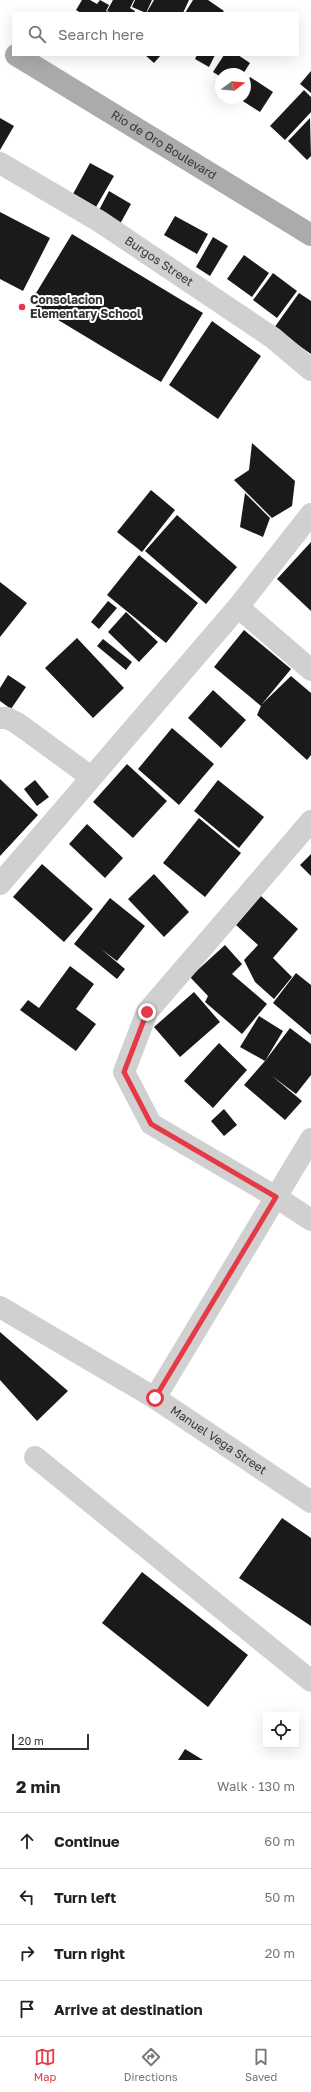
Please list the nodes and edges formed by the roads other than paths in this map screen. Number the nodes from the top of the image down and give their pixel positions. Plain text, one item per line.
1 (0, 45) edge
2 (12, 52) edge
3 (18, 56) edge
4 (0, 163) edge
5 (311, 235) edge
6 (311, 370) edge
7 (311, 514) edge
8 (238, 607) junction
9 (311, 670) edge
10 (0, 718) edge
11 (91, 777) junction
12 (311, 821) edge
13 (0, 884) edge
14 (311, 1139) edge
15 (276, 1197) junction
16 (311, 1220) edge
17 (0, 1307) edge
18 (155, 1398) junction
19 (35, 1457) dead end
20 (311, 1502) edge
21 (311, 1681) edge

1 - 2 main road
3 - 5 main road, Rio de Oro Boulevard
4 - 6 street, Burgos Street
7 - 8 street
8 - 9 street
8 - 11 street
10 - 11 street
11 - 13 street
12 - 15 street
14 - 15 street
15 - 16 street
15 - 18 street
17 - 18 street, Manuel Vega Street
18 - 20 street, Manuel Vega Street
19 - 21 street

